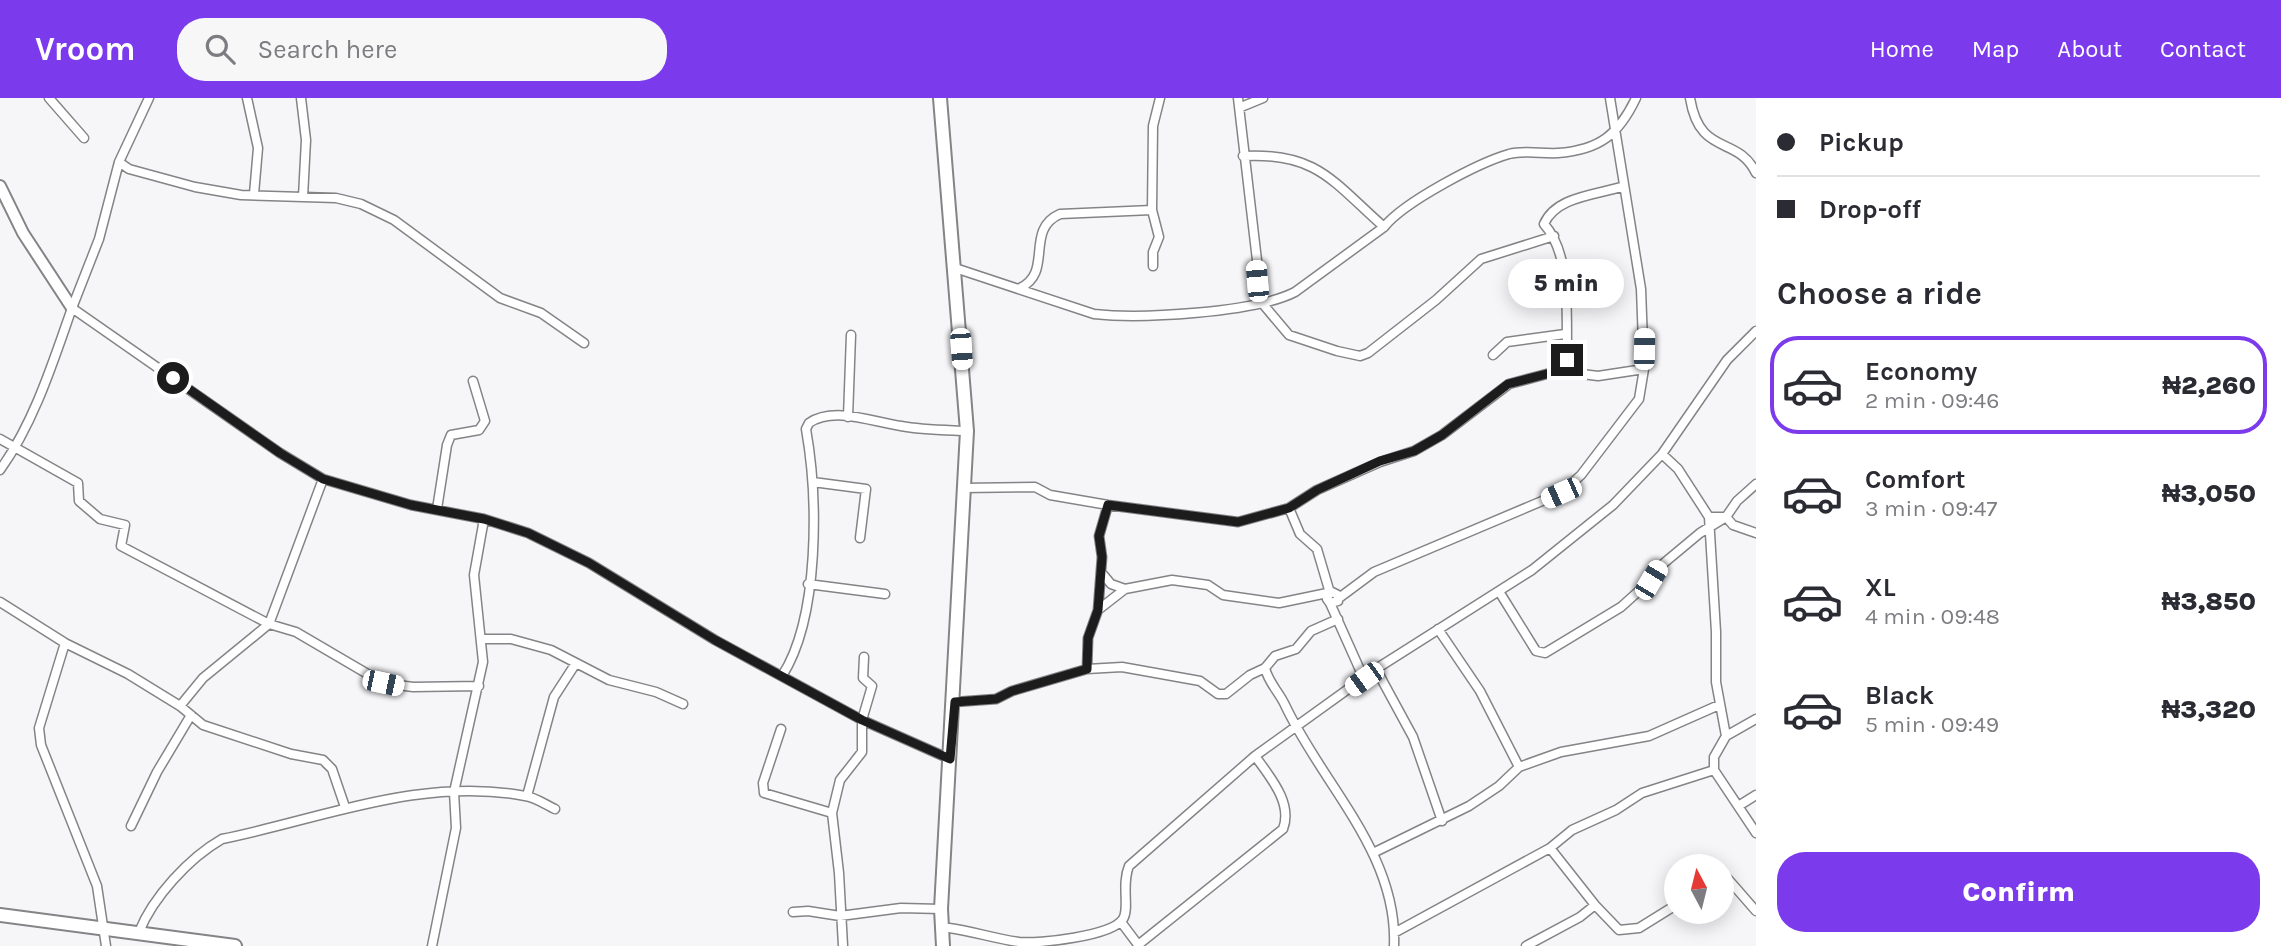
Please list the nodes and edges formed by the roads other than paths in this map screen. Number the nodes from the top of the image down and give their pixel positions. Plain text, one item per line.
1 (48, 98) edge
2 (149, 98) edge
3 (247, 98) edge
4 (301, 98) edge
5 (940, 98) edge
6 (1160, 98) edge
7 (1263, 98) edge
8 (1609, 98) edge
9 (1636, 98) edge
10 (1690, 98) edge
11 (1239, 102) edge
12 (1615, 134) junction
13 (84, 138) dead end
14 (1243, 156) junction
15 (119, 162) junction
16 (1756, 173) edge
17 (0, 186) edge
18 (1624, 186) junction
19 (254, 194) junction
20 (303, 197) junction
21 (1153, 210) junction
22 (1384, 227) junction
23 (1554, 236) junction
24 (1153, 266) dead end
25 (954, 268) junction
26 (1020, 288) junction
27 (1262, 303) junction
28 (72, 308) junction
29 (1756, 331) edge
30 (1565, 334) junction
31 (851, 335) dead end
32 (584, 343) dead end
33 (1493, 355) dead end
34 (1567, 360) junction
35 (1644, 369) junction
36 (1558, 371) junction
37 (1571, 373) junction
38 (473, 381) dead end
39 (848, 417) junction
40 (967, 430) junction
41 (0, 439) edge
42 (15, 450) junction
43 (1662, 454) junction
44 (0, 470) edge
45 (323, 479) junction
46 (813, 482) junction
47 (1756, 484) edge
48 (962, 488) junction
49 (1108, 505) junction
50 (1289, 508) junction
51 (437, 509) junction
52 (1709, 517) junction
53 (1726, 517) junction
54 (484, 519) junction
55 (1711, 528) junction
56 (1756, 533) edge
57 (860, 538) dead end
58 (1101, 572) junction
59 (808, 584) junction
60 (1125, 589) junction
61 (1500, 593) junction
62 (885, 594) dead end
63 (1332, 600) junction
64 (0, 602) edge
65 (1098, 610) junction
66 (269, 624) junction
67 (1438, 629) junction
68 (482, 639) junction
69 (65, 643) junction
70 (864, 657) dead end
71 (576, 663) junction
72 (1265, 668) junction
73 (1087, 669) junction
74 (1376, 669) junction
75 (782, 676) junction
76 (1364, 679) junction
77 (479, 686) junction
78 (955, 702) junction
79 (683, 704) dead end
80 (1719, 705) junction
81 (180, 706) junction
82 (191, 715) junction
83 (1756, 719) edge
84 (862, 720) junction
85 (781, 729) dead end
86 (1296, 729) junction
87 (1726, 736) junction
88 (1255, 756) junction
89 (950, 759) junction
90 (1519, 767) junction
91 (1714, 770) junction
92 (454, 792) junction
93 (1756, 795) edge
94 (527, 796) junction
95 (1740, 805) junction
96 (345, 807) junction
97 (555, 809) dead end
98 (832, 813) junction
99 (1442, 821) junction
100 (131, 826) dead end
101 (1756, 834) edge
102 (1550, 848) junction
103 (1373, 853) junction
104 (945, 876) junction
105 (1734, 886) edge
106 (1595, 905) junction
107 (1755, 907) edge
108 (941, 909) junction
109 (793, 912) dead end
110 (1664, 912) edge
111 (0, 915) edge
112 (839, 916) junction
113 (1121, 922) junction
114 (102, 927) junction
115 (949, 928) junction
116 (139, 932) junction
117 (1394, 933) junction
118 (1138, 945) edge
119 (106, 946) edge
120 (235, 946) edge
121 (432, 946) edge
122 (843, 946) edge
123 (943, 946) edge
124 (951, 946) edge
125 (1394, 946) edge
126 (1526, 946) edge

1 - 13 street
2 - 15 street
3 - 19 street
4 - 20 street
5 - 25 main road
6 - 21 street
7 - 11 street
8 - 12 street
9 - 12 street
10 - 16 street
11 - 14 street
12 - 18 street
12 - 22 street
14 - 22 street
14 - 27 street
15 - 19 street
15 - 28 street
17 - 28 street
18 - 23 street
18 - 35 street
19 - 20 street
20 - 32 street
21 - 24 street
21 - 26 street
22 - 27 street
23 - 27 street
23 - 30 street
25 - 26 street
25 - 40 main road
26 - 27 street
28 - 42 street
28 - 45 street
29 - 43 street
30 - 33 street
30 - 34 street
31 - 39 street
34 - 36 street
34 - 37 street
35 - 37 street
35 - 63 street
36 - 37 street
36 - 50 street
38 - 51 street
39 - 40 street
39 - 46 street
40 - 48 main road
41 - 42 street
42 - 44 street
42 - 66 street
43 - 52 street
43 - 61 street
45 - 51 street
45 - 66 street
46 - 57 street
46 - 59 street
47 - 53 street
48 - 49 street
48 - 78 main road
49 - 50 street
49 - 58 street
50 - 63 street
51 - 54 street
52 - 53 street
52 - 55 street
53 - 55 street
53 - 56 street
54 - 68 street
54 - 75 street
55 - 61 street
55 - 80 street
58 - 60 street
58 - 65 street
59 - 62 street
59 - 75 street
60 - 63 street
60 - 65 street
61 - 67 street
63 - 72 street
63 - 76 street
64 - 69 street
65 - 73 street
66 - 77 street
66 - 81 street
67 - 74 street
67 - 90 street
68 - 71 street
68 - 77 street
69 - 81 street
69 - 114 street
70 - 84 street
71 - 79 street
71 - 94 street
72 - 73 street
72 - 86 street
73 - 78 street
74 - 76 street
74 - 99 street
75 - 84 street
76 - 86 street
77 - 92 street
78 - 89 main road
80 - 87 street
80 - 90 street
81 - 82 street
82 - 96 street
82 - 100 street
83 - 87 street
84 - 89 street
84 - 98 street
85 - 98 street
86 - 88 street
86 - 103 street
87 - 91 street
88 - 113 street
88 - 118 street
89 - 104 main road
90 - 99 street
91 - 95 street
91 - 102 street
92 - 94 street
92 - 96 street
92 - 121 street
93 - 95 street
94 - 97 street
95 - 101 street
96 - 116 street
98 - 112 street
99 - 103 street
102 - 106 street
102 - 117 street
103 - 117 street
104 - 108 main road
104 - 115 main road
105 - 107 street
106 - 110 street
106 - 126 street
108 - 112 street
108 - 123 main road
109 - 112 street
111 - 114 main road
112 - 122 street
113 - 115 street
113 - 118 street
114 - 116 main road
114 - 119 street
115 - 124 main road
116 - 120 main road
117 - 125 street

